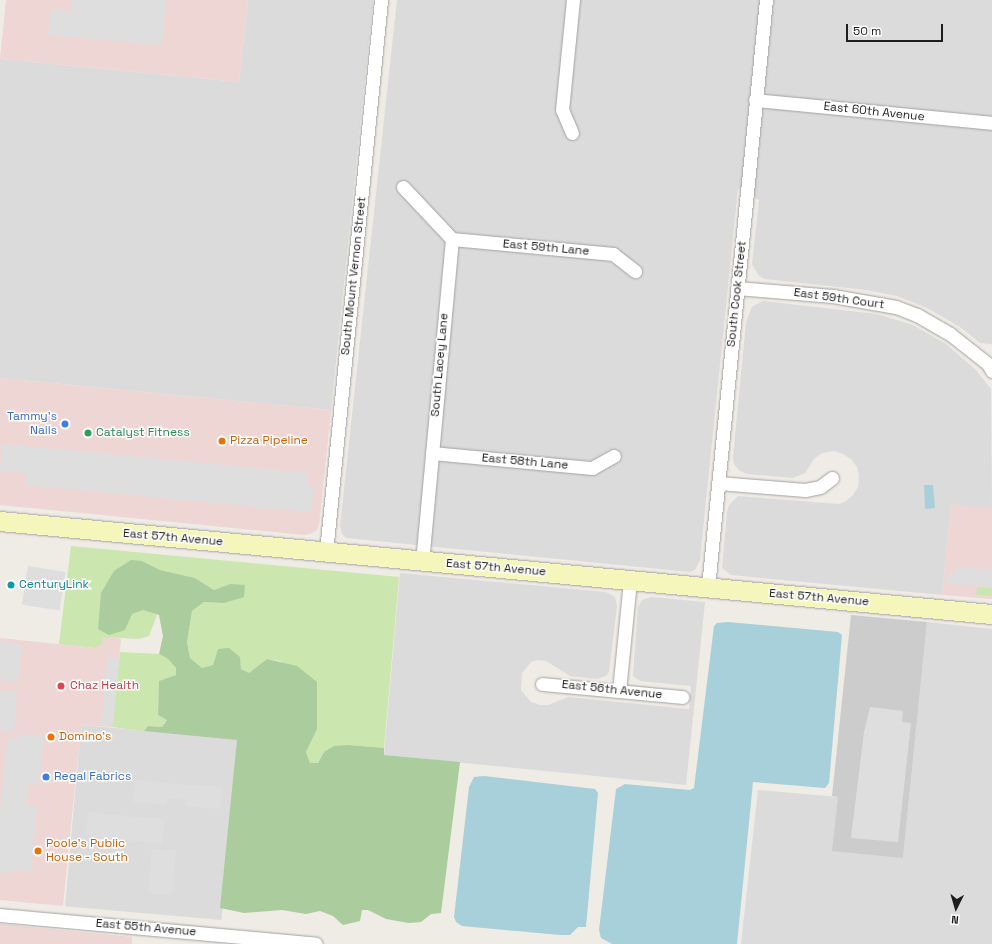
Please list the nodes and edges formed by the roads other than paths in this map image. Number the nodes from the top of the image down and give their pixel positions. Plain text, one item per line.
1 (381, 0) edge
2 (573, 0) edge
3 (766, 0) edge
4 (756, 100) junction
5 (992, 123) edge
6 (572, 133) dead end
7 (403, 187) dead end
8 (452, 239) junction
9 (635, 271) dead end
10 (737, 288) junction
11 (991, 365) edge
12 (432, 454) junction
13 (614, 456) dead end
14 (832, 478) dead end
15 (718, 483) junction
16 (0, 521) edge
17 (326, 552) junction
18 (422, 561) junction
19 (630, 580) junction
20 (708, 588) junction
21 (992, 614) edge
22 (542, 684) dead end
23 (619, 691) junction
24 (682, 697) dead end
25 (0, 915) edge
26 (316, 944) edge

1 - 17 street, South Mount Vernon Street
2 - 6 street
3 - 4 street, South Cook Street
4 - 5 street, East 60th Avenue
4 - 10 street, South Cook Street
7 - 8 street
8 - 9 street, East 59th Lane
8 - 12 street, South Lacey Lane
10 - 11 street, East 59th Court
10 - 15 street, South Cook Street
12 - 13 street, East 58th Lane
12 - 18 street, South Lacey Lane
14 - 15 street
15 - 20 street, South Cook Street
16 - 17 main road, East 57th Avenue
17 - 18 main road, East 57th Avenue
18 - 19 main road, East 57th Avenue
19 - 20 main road, East 57th Avenue
19 - 23 street
20 - 21 main road, East 57th Avenue
22 - 23 street, East 56th Avenue
23 - 24 street, East 56th Avenue
25 - 26 street, East 55th Avenue

